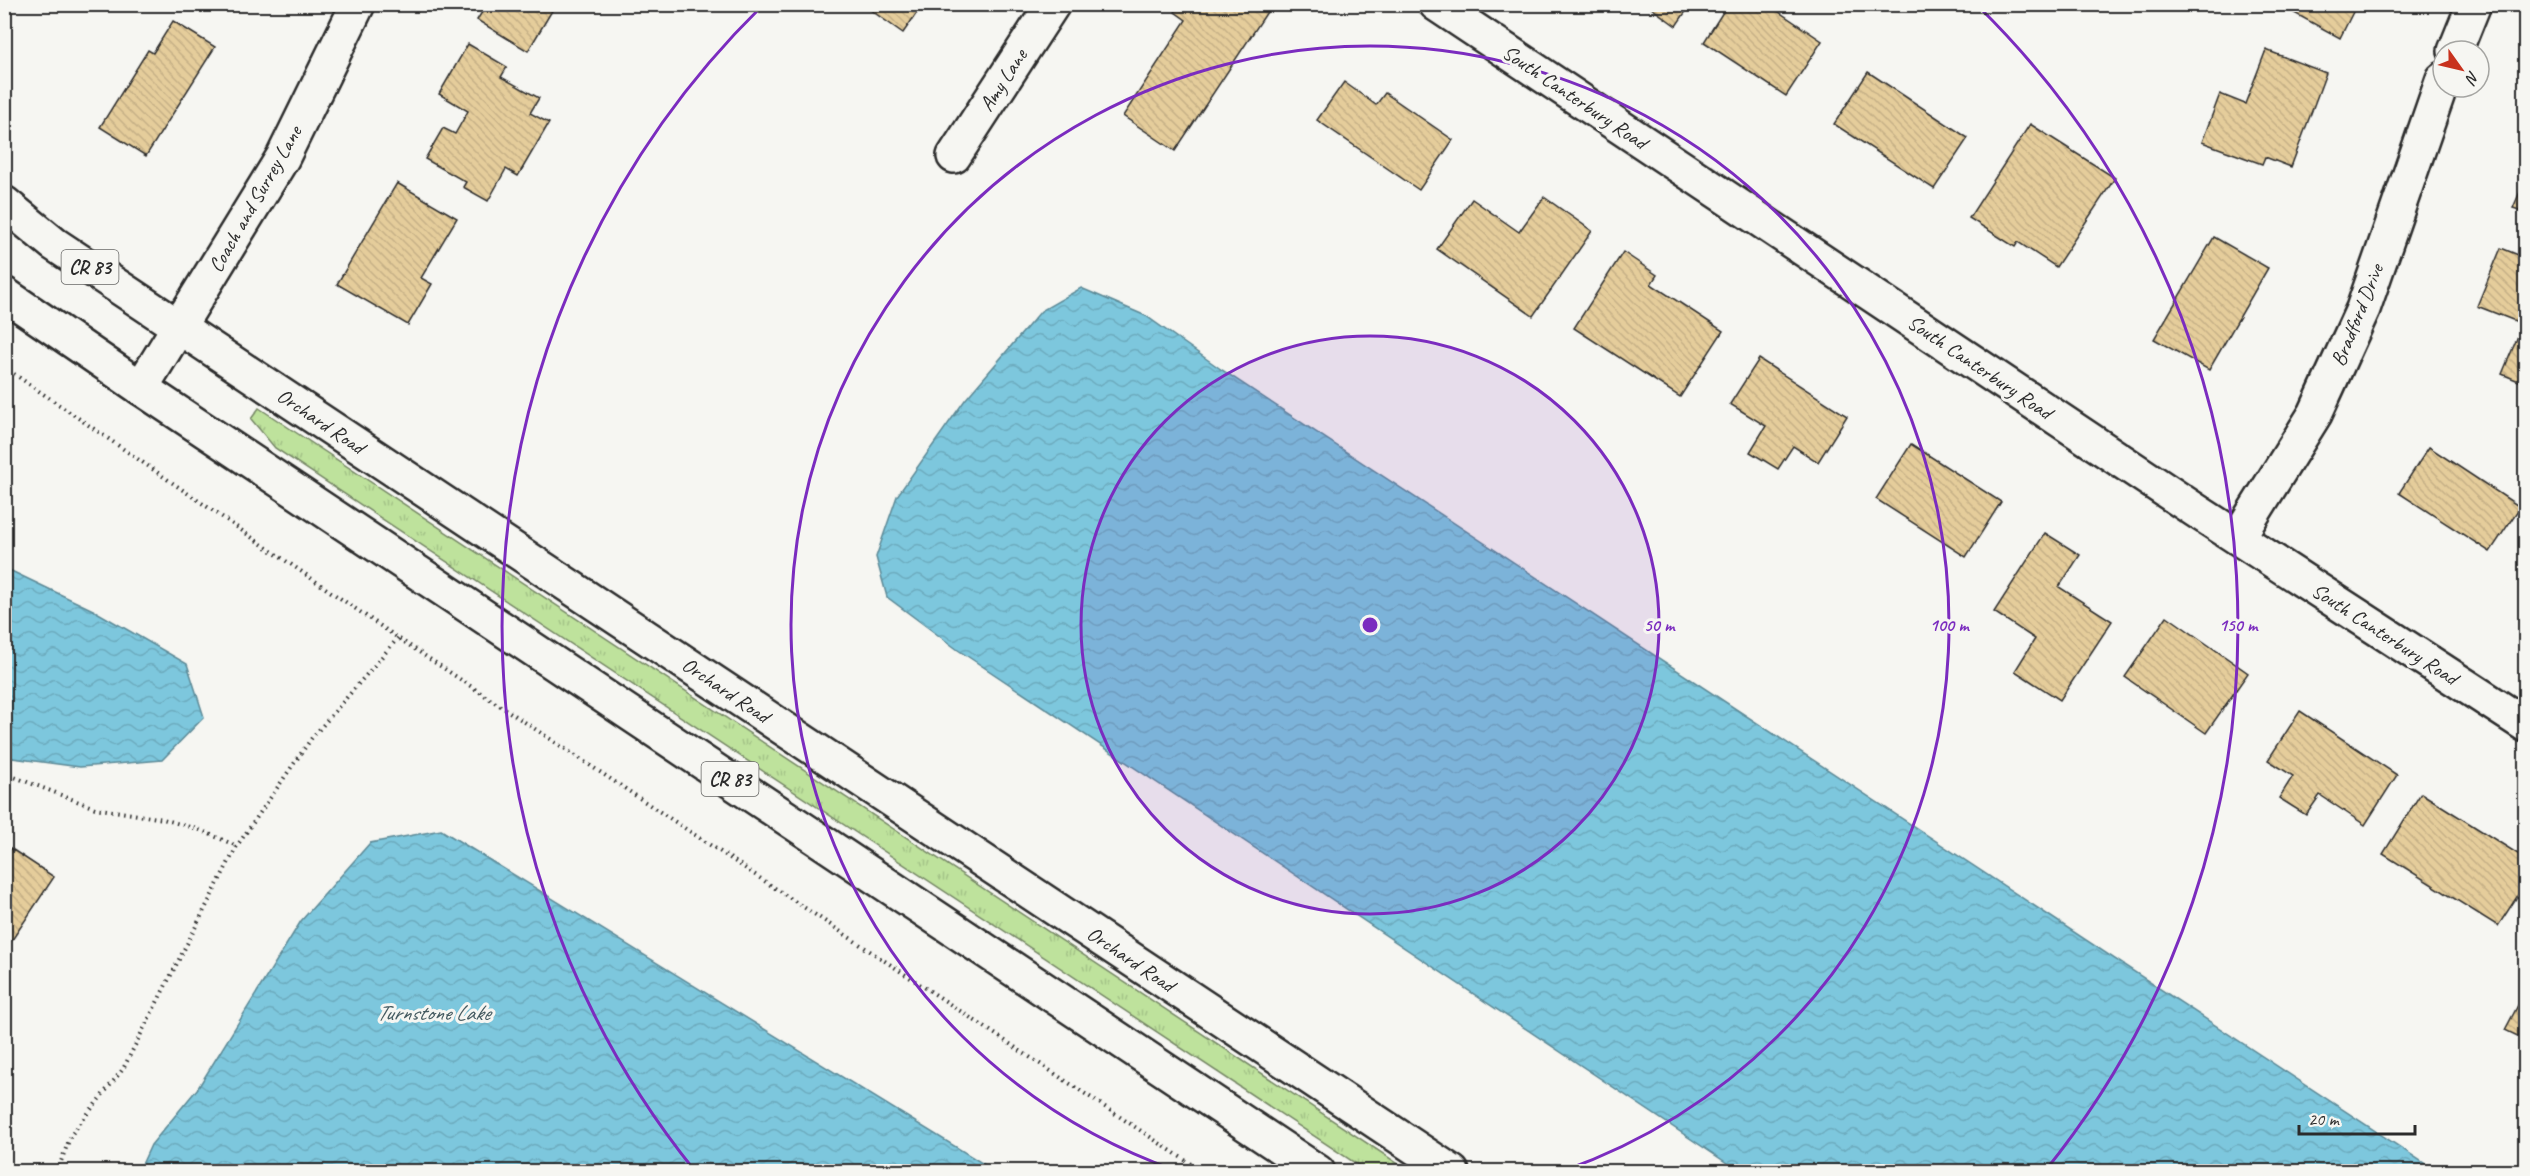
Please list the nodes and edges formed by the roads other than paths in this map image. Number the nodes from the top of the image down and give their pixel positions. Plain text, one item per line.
1 (358, 4) edge
2 (1053, 4) edge
3 (1436, 4) edge
4 (2474, 4) edge
5 (2460, 39) edge
6 (2436, 99) edge
7 (954, 156) dead end
8 (4, 203) edge
9 (4, 294) edge
10 (179, 327) junction
11 (141, 388) junction
12 (2239, 536) junction
13 (2526, 725) edge
14 (1318, 1172) edge
15 (1452, 1172) edge

1 - 10 main road, Coach and Surrey Lane
2 - 7 main road, Amy Lane
3 - 12 main road, South Canterbury Road
4 - 5 main road
6 - 12 main road, Bradford Drive
8 - 10 main road, Orchard Road / CR 83
9 - 11 main road, CR 83
10 - 11 main road, Coach and Surrey Lane
10 - 15 main road, Orchard Road / CR 83
11 - 14 main road, CR 83
12 - 13 main road, South Canterbury Road

